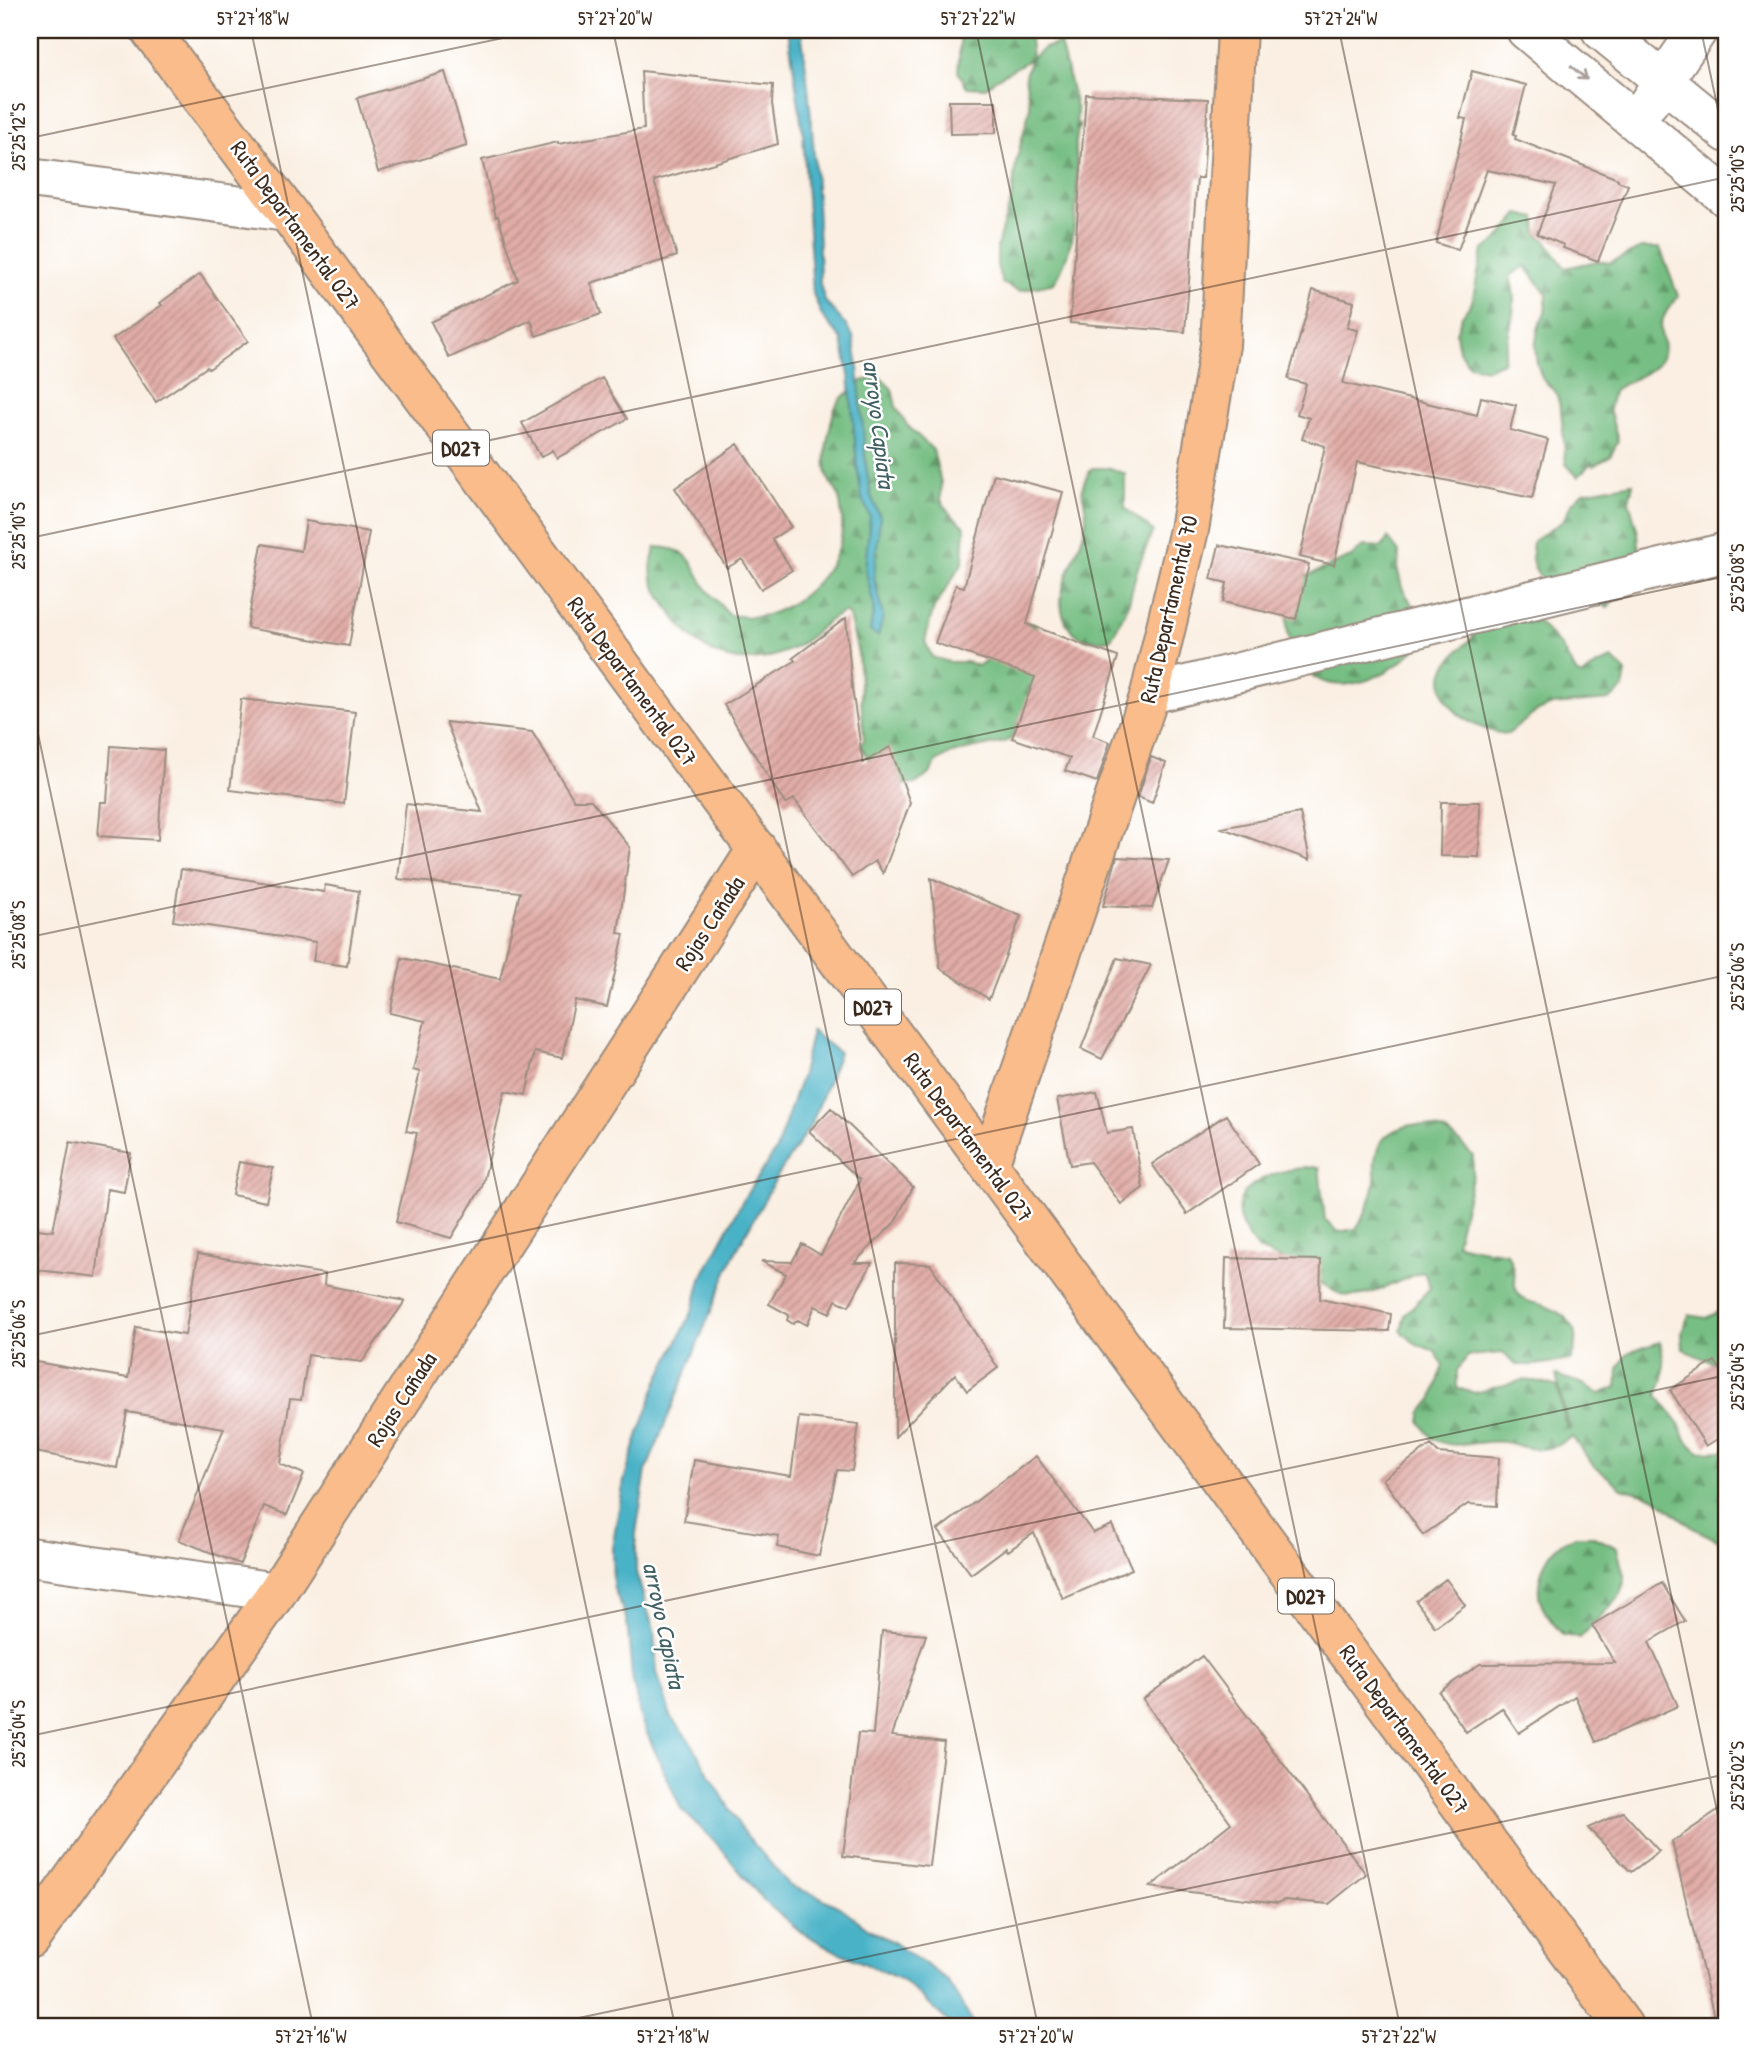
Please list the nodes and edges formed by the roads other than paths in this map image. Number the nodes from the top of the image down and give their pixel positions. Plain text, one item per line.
1 (1237, 30) edge
2 (1527, 30) edge
3 (1601, 30) edge
4 (1698, 30) edge
5 (156, 35) edge
6 (1664, 81) junction
7 (1636, 120) junction
8 (1727, 133) edge
9 (30, 178) edge
10 (1727, 198) edge
11 (287, 212) junction
12 (1727, 552) edge
13 (1150, 694) junction
14 (757, 849) junction
15 (989, 1165) junction
16 (30, 1557) edge
17 (277, 1592) junction
18 (30, 1939) edge
19 (1623, 2026) edge

1 - 13 main road, Ruta Departamental 70
2 -> 7 street
3 - 6 street
4 - 6 street
5 - 11 main road, Ruta Departamental 027 / D027
6 - 7 street
6 - 8 street
7 - 10 street
9 - 11 street
11 - 14 main road, Ruta Departamental 027 / D027
12 - 13 street
13 - 15 main road, Ruta Departamental 70
14 - 15 main road, Ruta Departamental 027 / D027
14 - 17 main road, Rojas Cañada
15 - 19 main road, Ruta Departamental 027 / D027
16 - 17 street
17 - 18 main road, Rojas Cañada

